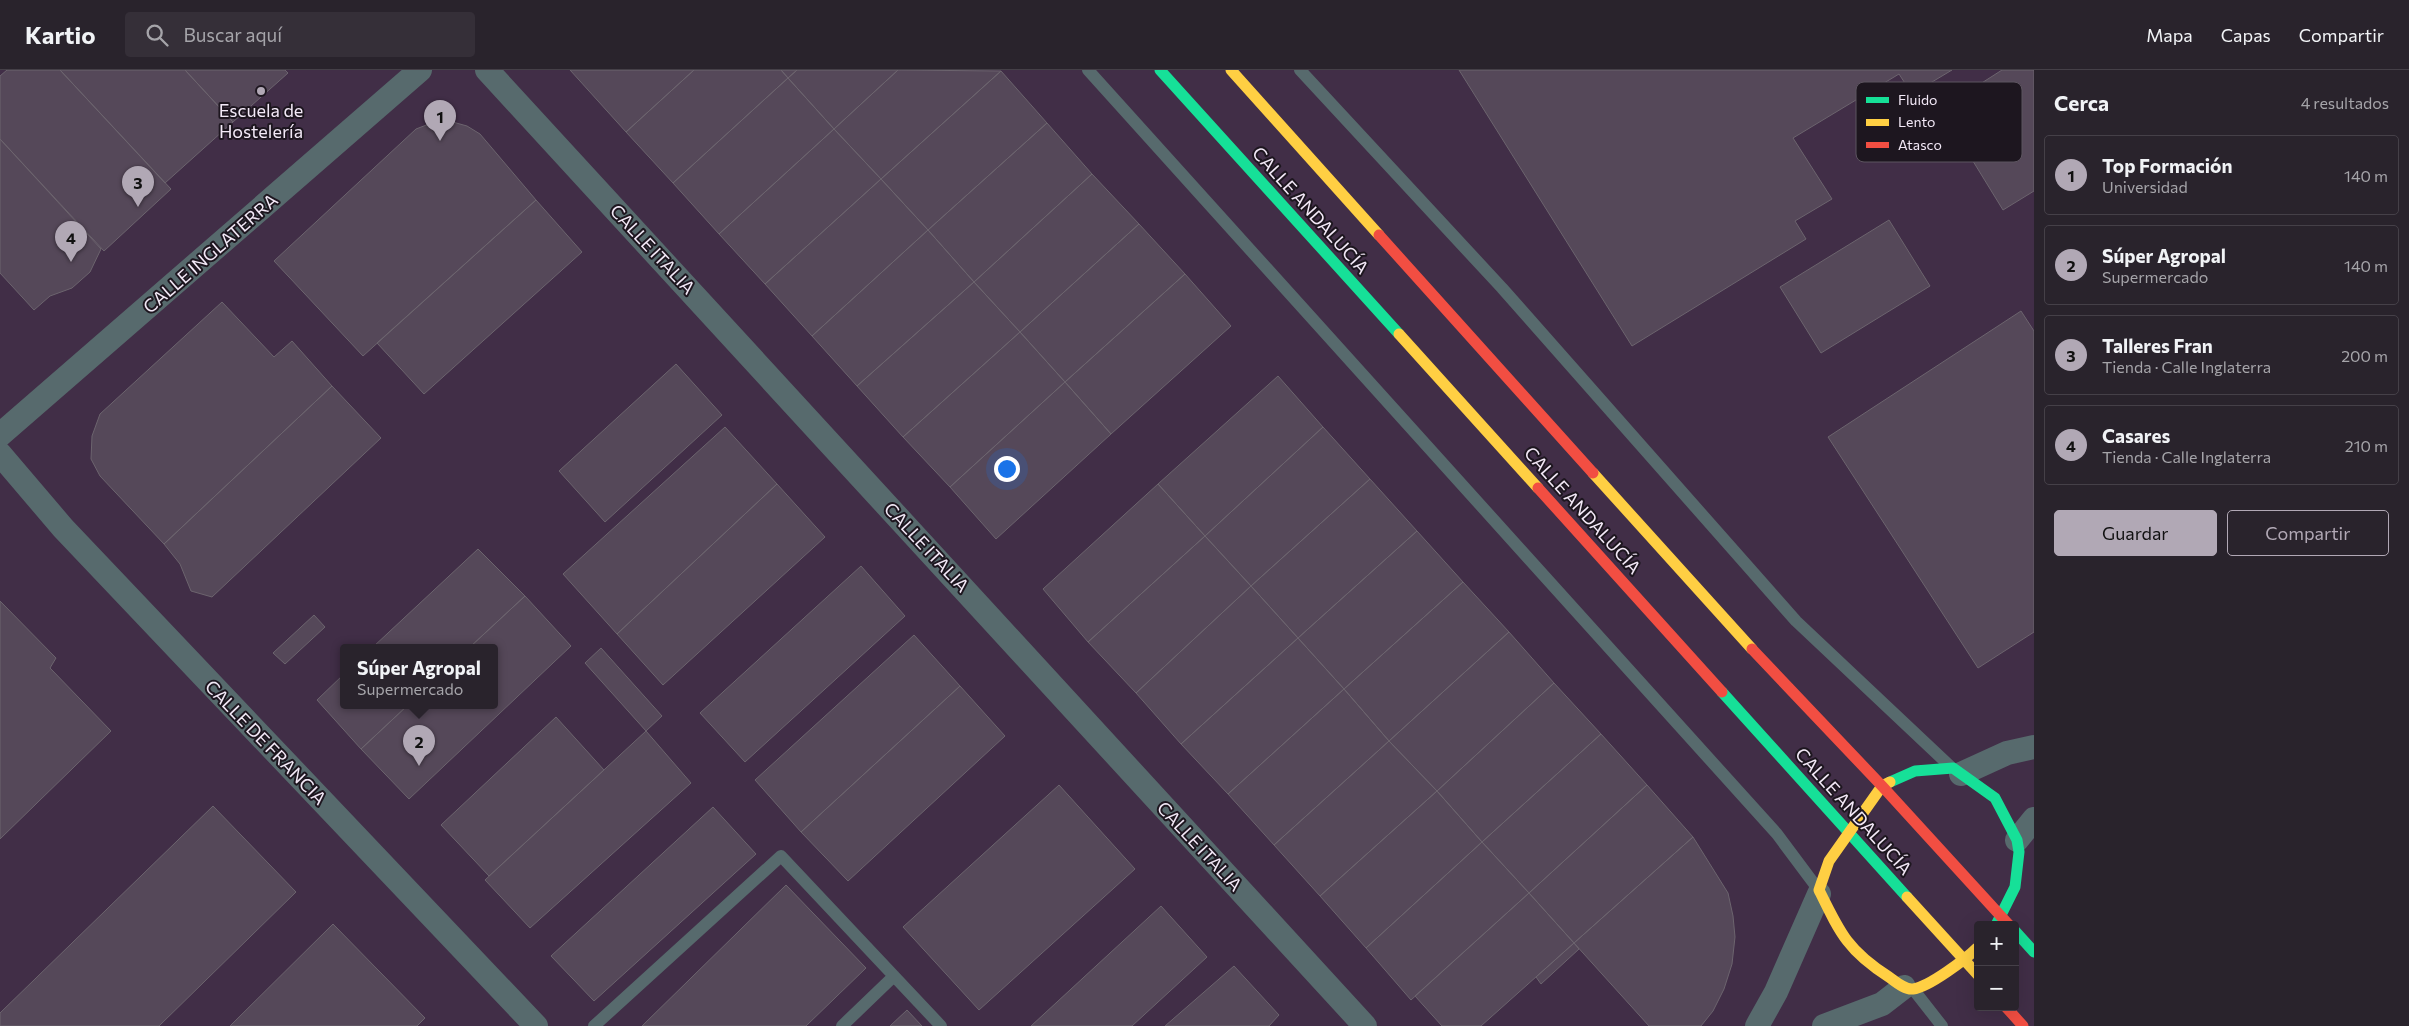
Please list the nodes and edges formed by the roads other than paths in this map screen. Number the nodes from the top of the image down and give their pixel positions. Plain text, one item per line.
1 (420, 70) edge
2 (487, 70) edge
3 (1088, 70) edge
4 (1160, 70) edge
5 (1231, 70) edge
6 (1300, 70) edge
7 (0, 435) edge
8 (0, 454) edge
9 (2034, 747) edge
10 (1957, 771) junction
11 (1882, 786) junction
12 (2034, 819) edge
13 (1849, 833) junction
14 (2018, 846) junction
15 (2029, 863) dead end
16 (1819, 892) junction
17 (2001, 921) edge
18 (2002, 921) edge
19 (2019, 936) edge
20 (1974, 951) edge
21 (2034, 952) edge
22 (1965, 960) junction
23 (1974, 970) edge
24 (894, 976) junction
25 (1909, 988) junction
26 (2010, 1011) edge
27 (536, 1026) edge
28 (594, 1026) edge
29 (842, 1026) edge
30 (941, 1026) edge
31 (1365, 1026) edge
32 (1757, 1026) edge
33 (1824, 1026) edge
34 (1942, 1026) edge
35 (2023, 1026) edge

1 - 7 street, CALLE INGLATERRA
2 - 31 street, CALLE ITALIA
3 - 16 lane
4 - 13 main road, CALLE ANDALUCÍA
5 - 11 main road, CALLE ANDALUCÍA
6 - 10 lane
8 - 27 street, CALLE DE FRANCIA
9 - 10 street
10 - 11 main road
10 - 14 main road
11 - 13 main road
11 - 17 main road, CALLE ANDALUCÍA
12 - 14 street
13 - 16 main road
13 - 22 main road, CALLE ANDALUCÍA
14 - 15 lane
14 - 18 main road
16 - 25 main road
16 - 32 street
19 - 21 main road
20 - 22 main road
22 - 23 main road, CALLE ANDALUCÍA
22 - 25 main road
24 - 28 lane
24 - 29 lane
24 - 30 lane
25 - 33 street
25 - 34 lane
26 - 35 main road

